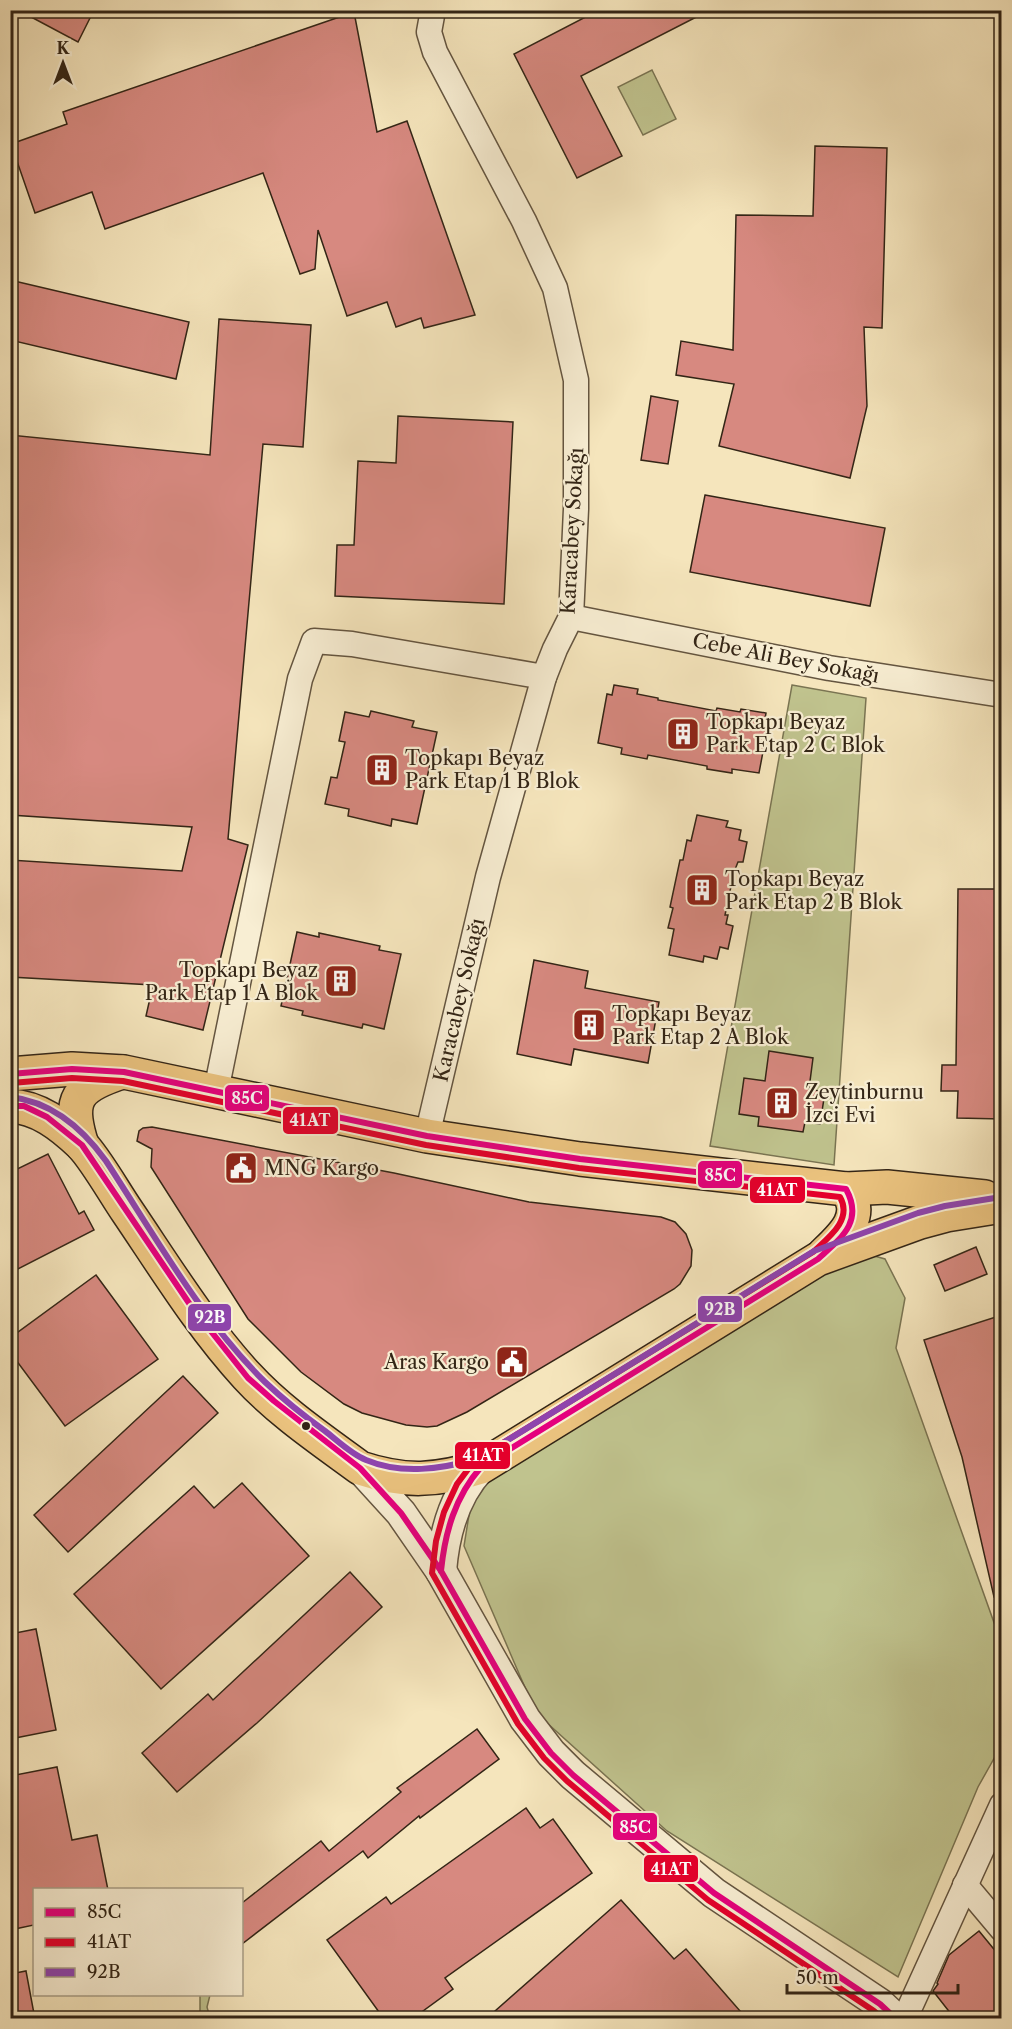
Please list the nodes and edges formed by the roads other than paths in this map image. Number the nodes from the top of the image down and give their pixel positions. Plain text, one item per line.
1 (433, 10) edge
2 (571, 617) junction
3 (544, 677) junction
4 (1002, 695) edge
5 (124, 1072) junction
6 (10, 1074) edge
7 (216, 1091) junction
8 (10, 1106) edge
9 (428, 1136) junction
10 (82, 1145) junction
11 (846, 1189) junction
12 (1002, 1199) edge
13 (1002, 1206) edge
14 (818, 1259) junction
15 (481, 1467) junction
16 (360, 1468) junction
17 (441, 1571) junction
18 (1002, 1805) edge
19 (965, 1885) junction
20 (1002, 1929) edge
21 (895, 2019) edge
22 (905, 2019) edge

1 - 2 street, Karacabey Sokağı
2 - 3 street, Karacabey Sokağı
2 - 4 street, Cebe Ali Bey Sokağı
3 - 7 street
3 - 9 street, Karacabey Sokağı
5 - 6 main road
5 - 7 main road
5 - 10 main road
7 - 9 main road
8 - 10 main road
9 - 11 main road
10 - 16 main road
11 - 12 main road
11 - 14 main road
13 - 14 main road
14 - 15 main road
15 - 16 main road
15 - 17 street
16 - 17 street
17 - 21 street
18 - 19 street
19 - 20 street
19 - 22 street

